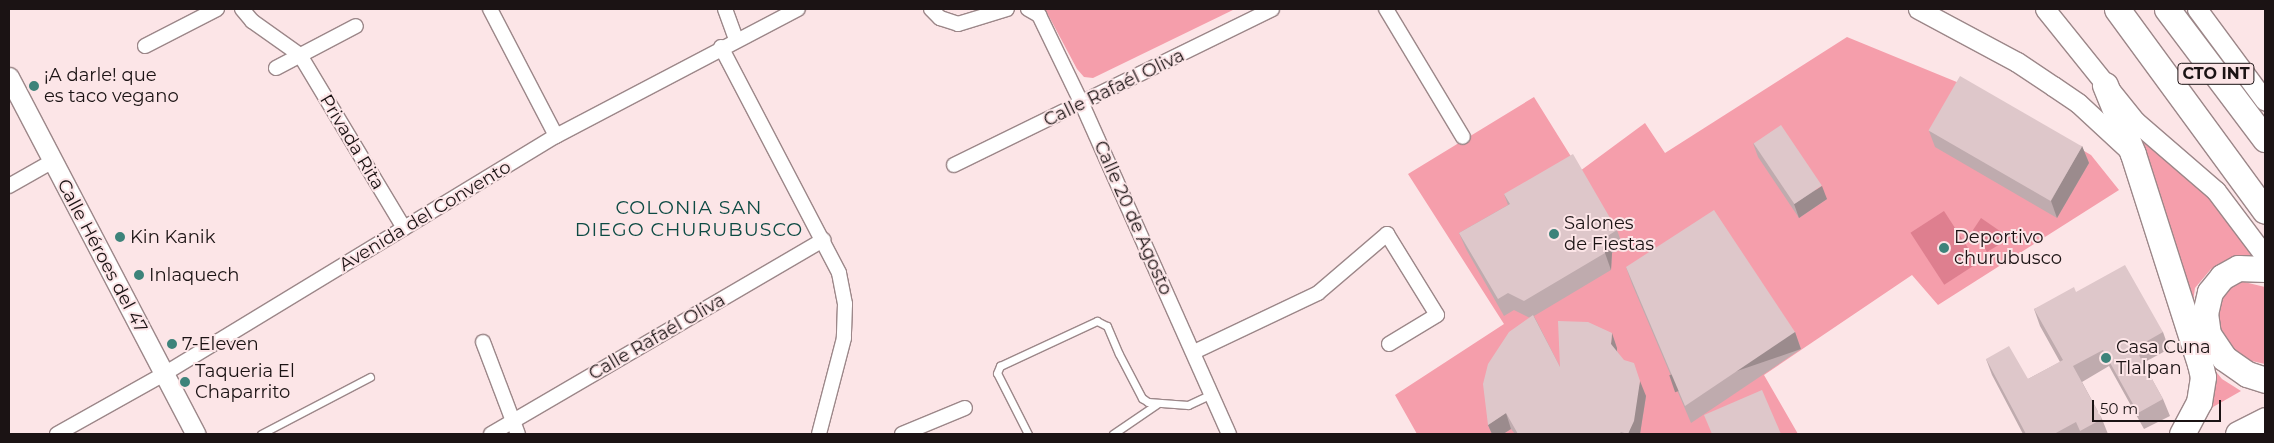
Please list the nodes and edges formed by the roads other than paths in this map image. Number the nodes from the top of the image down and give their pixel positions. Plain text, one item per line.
1 (217, 9) edge
2 (242, 9) edge
3 (490, 9) edge
4 (725, 9) edge
5 (798, 9) edge
6 (931, 9) edge
7 (1007, 9) edge
8 (1028, 9) edge
9 (1272, 9) edge
10 (1386, 9) edge
11 (1918, 9) edge
12 (2045, 9) edge
13 (2116, 9) edge
14 (2167, 9) edge
15 (2197, 9) edge
16 (356, 26) dead end
17 (736, 40) junction
18 (145, 46) dead end
19 (721, 47) junction
20 (300, 55) junction
21 (276, 68) dead end
22 (9, 77) edge
23 (2105, 85) junction
24 (2265, 100) edge
25 (1082, 104) junction
26 (556, 136) junction
27 (1463, 138) dead end
28 (2265, 139) edge
29 (2133, 154) junction
30 (53, 161) junction
31 (954, 165) dead end
32 (9, 186) edge
33 (2265, 211) edge
34 (404, 228) junction
35 (824, 240) junction
36 (2265, 256) edge
37 (2265, 269) edge
38 (483, 342) dead end
39 (1390, 344) dead end
40 (1194, 352) junction
41 (164, 374) junction
42 (370, 376) dead end
43 (2265, 380) edge
44 (1212, 394) junction
45 (1157, 404) junction
46 (966, 408) dead end
47 (2265, 420) edge
48 (515, 428) edge
49 (57, 434) edge
50 (196, 434) edge
51 (260, 434) edge
52 (491, 434) edge
53 (819, 434) edge
54 (902, 434) edge
55 (1028, 434) edge
56 (1113, 434) edge
57 (1230, 434) edge
58 (2182, 434) edge
59 (2238, 434) edge

1 - 18 street
2 - 20 street
3 - 26 street
4 - 17 street
5 - 17 street, Avenida del Convento
6 - 7 street
8 - 25 street, Calle 20 de Agosto
9 - 25 street, Calle Rafaél Oliva
10 - 27 street
11 - 29 street
12 - 23 street
13 - 33 highway, CTO INT
14 - 28 highway, CTO INT
15 - 24 street, CTO INT
16 - 20 street
17 - 19 street, Avenida del Convento
19 - 26 street, Avenida del Convento
19 - 35 street
20 - 21 street
20 - 34 street, Privada Rita
22 - 30 street, Calle Héroes del 47
23 - 29 highway
23 - 36 street
25 - 31 street, Calle Rafaél Oliva
25 - 40 street, Calle 20 de Agosto
26 - 34 street, Avenida del Convento
29 - 58 highway
30 - 32 street
30 - 41 street, Calle Héroes del 47
34 - 41 street, Avenida del Convento
35 - 48 street, Calle Rafaél Oliva
35 - 53 street
37 - 43 highway
38 - 48 street
39 - 40 street
40 - 44 street, Calle 20 de Agosto
41 - 49 street, Avenida del Convento
41 - 50 street, Calle Héroes del 47
42 - 51 lane
44 - 45 lane
44 - 57 street, Calle 20 de Agosto
45 - 55 lane
45 - 56 lane
46 - 54 street
47 - 59 highway
48 - 52 street, Calle Rafaél Oliva

